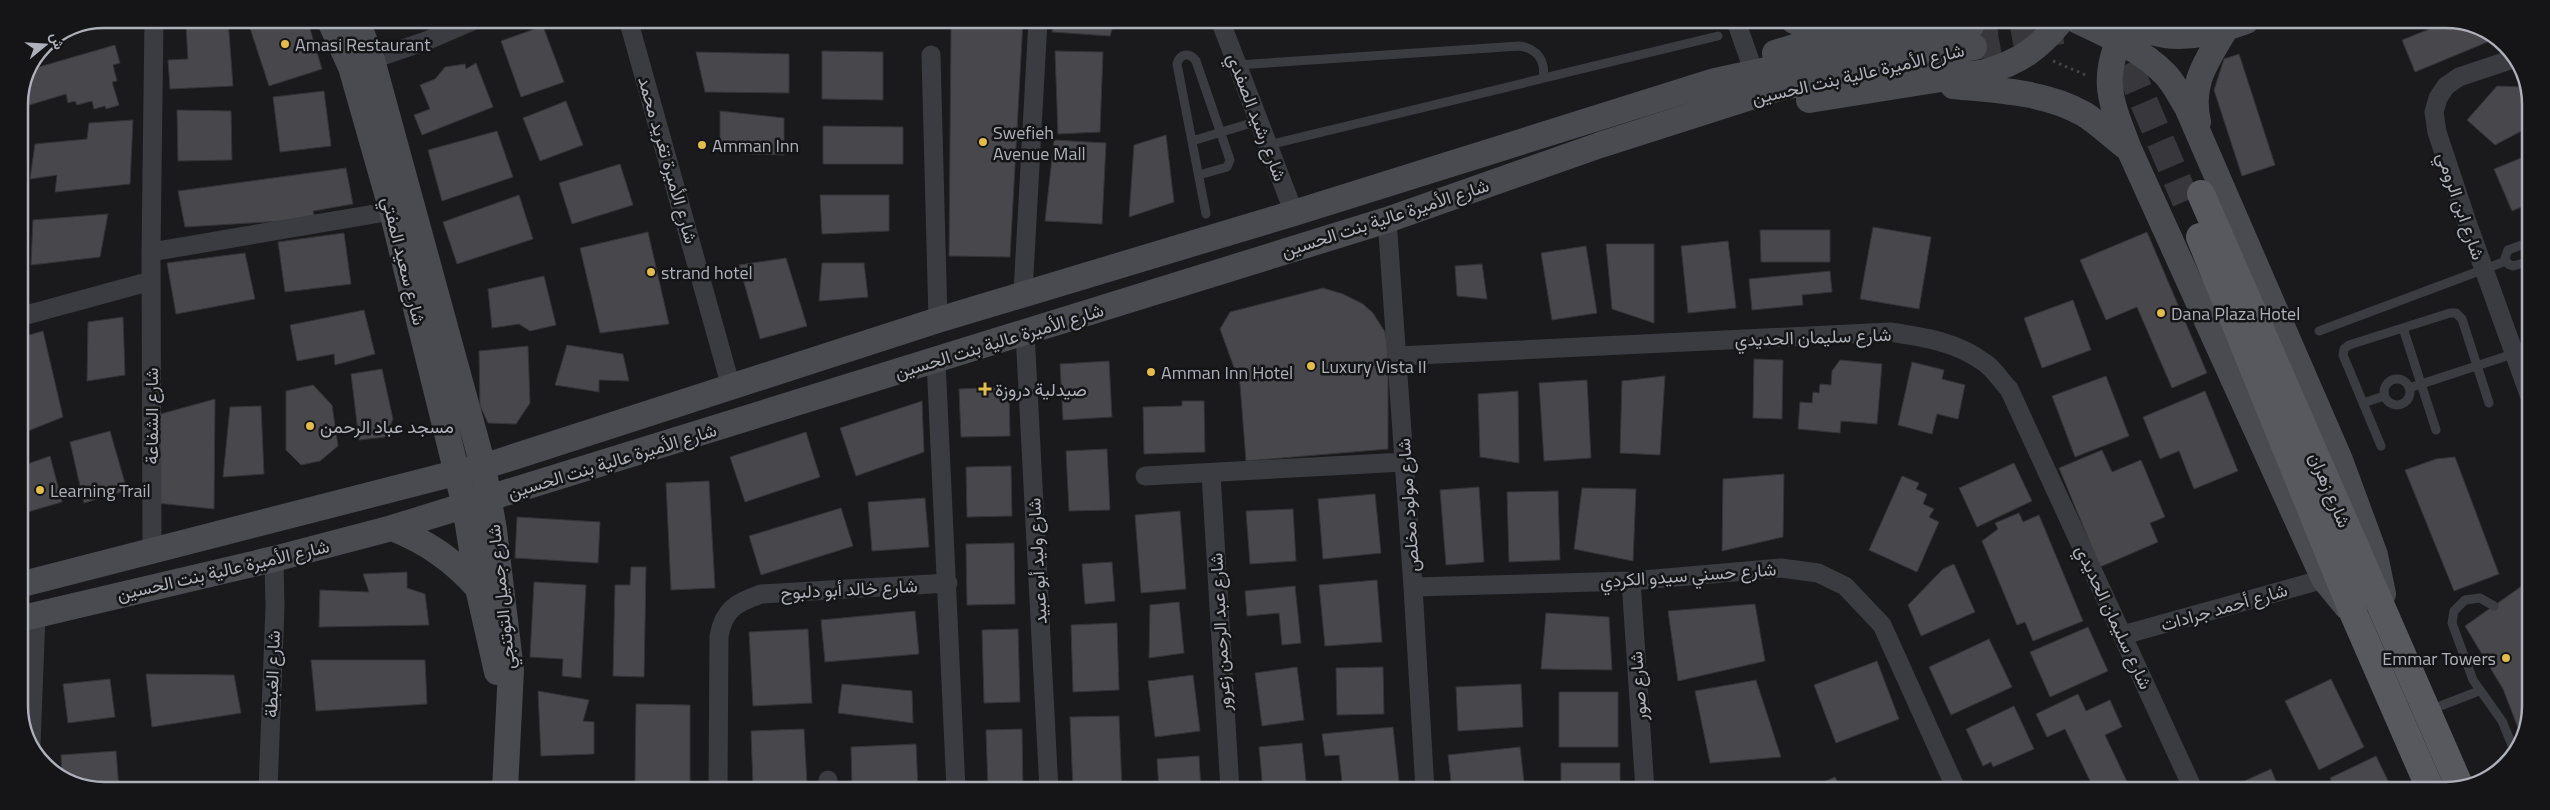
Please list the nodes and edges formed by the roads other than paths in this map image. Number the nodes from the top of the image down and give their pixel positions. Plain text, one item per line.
1 (154, 28) edge
2 (335, 28) edge
3 (357, 28) edge
4 (456, 28) edge
5 (631, 28) edge
6 (1038, 28) edge
7 (1223, 28) edge
8 (1739, 28) edge
9 (1814, 28) edge
10 (1863, 28) edge
11 (2056, 28) edge
12 (2124, 28) edge
13 (2140, 28) edge
14 (2140, 28) edge
15 (2225, 28) edge
16 (2234, 28) edge
17 (1839, 33) junction
18 (1718, 36) dead end
19 (931, 55) dead end
20 (1750, 60) junction
21 (2509, 60) edge
22 (361, 63) junction
23 (1237, 65) junction
24 (1543, 78) junction
25 (1935, 80) junction
26 (1258, 121) junction
27 (1589, 121) junction
28 (1220, 133) junction
29 (1192, 141) junction
30 (2203, 144) junction
31 (1600, 145) junction
32 (1268, 146) junction
33 (2129, 149) junction
34 (1199, 175) junction
35 (392, 211) junction
36 (1294, 213) junction
37 (1206, 214) dead end
38 (1387, 220) junction
39 (2522, 245) edge
40 (150, 252) junction
41 (2506, 261) junction
42 (2522, 263) edge
43 (2483, 270) junction
44 (151, 280) junction
45 (1023, 294) junction
46 (28, 314) edge
47 (938, 320) junction
48 (2403, 328) junction
49 (2319, 331) dead end
50 (1025, 333) junction
51 (2513, 354) junction
52 (1398, 356) junction
53 (936, 361) junction
54 (2477, 366) junction
55 (2522, 377) edge
56 (2421, 384) junction
57 (731, 387) junction
58 (2410, 388) junction
59 (2384, 396) junction
60 (2363, 403) junction
61 (2489, 403) dead end
62 (2436, 430) dead end
63 (2381, 446) dead end
64 (1404, 462) junction
65 (483, 466) junction
66 (457, 474) junction
67 (1211, 474) junction
68 (1145, 476) dead end
69 (490, 499) junction
70 (465, 506) junction
71 (392, 528) junction
72 (152, 551) junction
73 (274, 559) junction
74 (2324, 579) junction
75 (1631, 581) junction
76 (28, 583) edge
77 (948, 583) junction
78 (1413, 587) junction
79 (478, 588) junction
80 (2494, 606) dead end
81 (28, 616) edge
82 (2355, 618) junction
83 (2389, 625) junction
84 (2123, 635) junction
85 (36, 668) junction
86 (28, 673) edge
87 (2478, 691) junction
88 (509, 694) junction
89 (2426, 711) junction
90 (32, 732) edge
91 (2512, 745) edge
92 (268, 782) edge
93 (506, 782) edge
94 (718, 782) edge
95 (956, 782) edge
96 (1048, 782) edge
97 (1230, 782) edge
98 (1425, 782) edge
99 (1644, 782) edge
100 (1953, 782) edge
101 (2190, 782) edge
102 (2427, 782) edge
103 (2458, 782) edge

1 - 40 street, شارع الشفاعة
2 - 22 main road, شارع سعيد المفتي
3 - 22 main road, شارع سعيد المفتي
4 - 22 street
5 - 57 street, شارع الأميرة تغريد محمد
6 - 45 street
7 - 23 street, شارع رشيد الصفدي
8 - 20 street
9 - 17 main road
10 - 17 main road
11 - 25 main road
12 - 13 main road
12 - 30 main road
12 - 33 main road
14 - 15 main road
16 - 30 main road
17 - 20 main road
18 - 24 lane
19 - 47 street
20 - 27 main road
21 - 43 street, شارع ابن الرومي
22 - 35 main road, شارع سعيد المفتي
22 - 65 main road, شارع سعيد المفتي
23 - 24 lane
23 - 26 street, شارع رشيد الصفدي
24 - 32 lane
25 - 31 main road
25 - 33 main road
26 - 28 lane
26 - 32 street, شارع رشيد الصفدي
27 - 31 main road, شارع الأميرة عالية بنت الحسين
27 - 36 main road, شارع الأميرة عالية بنت الحسين
28 - 29 lane
28 - 29 lane
28 - 34 lane
29 - 34 lane
30 - 83 main road
31 - 38 main road, شارع الأميرة عالية بنت الحسين
32 - 36 street, شارع رشيد الصفدي
33 - 74 main road
34 - 37 lane
35 - 40 street
35 - 66 main road, شارع سعيد المفتي
36 - 45 main road, شارع الأميرة عالية بنت الحسين
38 - 50 main road, شارع الأميرة عالية بنت الحسين
38 - 52 street, شارع مولود مخلص
39 - 41 lane
40 - 44 street, شارع الشفاعة
41 - 42 lane
41 - 43 lane
43 - 49 lane
43 - 51 street, شارع ابن الرومي
44 - 46 street
44 - 72 street, شارع الشفاعة
45 - 47 main road, شارع الأميرة عالية بنت الحسين
47 - 57 main road, شارع الأميرة عالية بنت الحسين
48 - 54 lane
48 - 56 lane
48 - 60 lane
50 - 53 main road, شارع الأميرة عالية بنت الحسين
50 - 96 street, شارع وليد أبو عبيد
51 - 54 lane
51 - 55 street, شارع ابن الرومي
52 - 64 street, شارع مولود مخلص
52 - 84 street, شارع سليمان الحديدي
53 - 69 main road, شارع الأميرة عالية بنت الحسين
53 - 77 street
54 - 56 lane
54 - 61 lane
56 - 58 lane
56 - 62 lane
57 - 65 main road, شارع الأميرة عالية بنت الحسين
58 - 59 lane
58 - 59 lane
59 - 60 lane
60 - 63 lane
64 - 67 street
64 - 78 street, شارع مولود مخلص
65 - 66 main road, شارع الأميرة عالية بنت الحسين
65 - 69 main road, شارع سعيد المفتي
66 - 70 main road, شارع سعيد المفتي
66 - 72 main road, شارع الأميرة عالية بنت الحسين
67 - 68 street
67 - 97 street, شارع عبد الرحمن زعرور
69 - 70 main road, شارع الأميرة عالية بنت الحسين
69 - 88 main road, شارع جميل التوتنجي
70 - 71 main road, شارع الأميرة عالية بنت الحسين
70 - 79 main road, شارع جميل التوتنجي
71 - 73 main road, شارع الأميرة عالية بنت الحسين
71 - 79 main road
72 - 76 main road, شارع الأميرة عالية بنت الحسين
73 - 81 main road, شارع الأميرة عالية بنت الحسين
73 - 92 street, شارع الغبطة
74 - 82 main road
74 - 84 street, شارع أحمد جرادات
75 - 78 street, شارع حسني سيدو الكردي
75 - 99 street, شارع صور
75 - 100 street, شارع حسني سيدو الكردي
77 - 94 street, شارع خالد أبو دلبوح
77 - 95 street
78 - 98 street, شارع مولود مخلص
79 - 88 main road, شارع جميل التوتنجي
80 - 87 lane
81 - 85 street
82 - 83 main road, شارع زهران
82 - 102 main road, شارع زهران
83 - 89 main road, شارع زهران
84 - 101 street, شارع سليمان الحديدي
85 - 86 street
85 - 90 street
87 - 89 lane
87 - 91 lane
88 - 93 main road, شارع جميل التوتنجي
89 - 103 main road, شارع زهران

